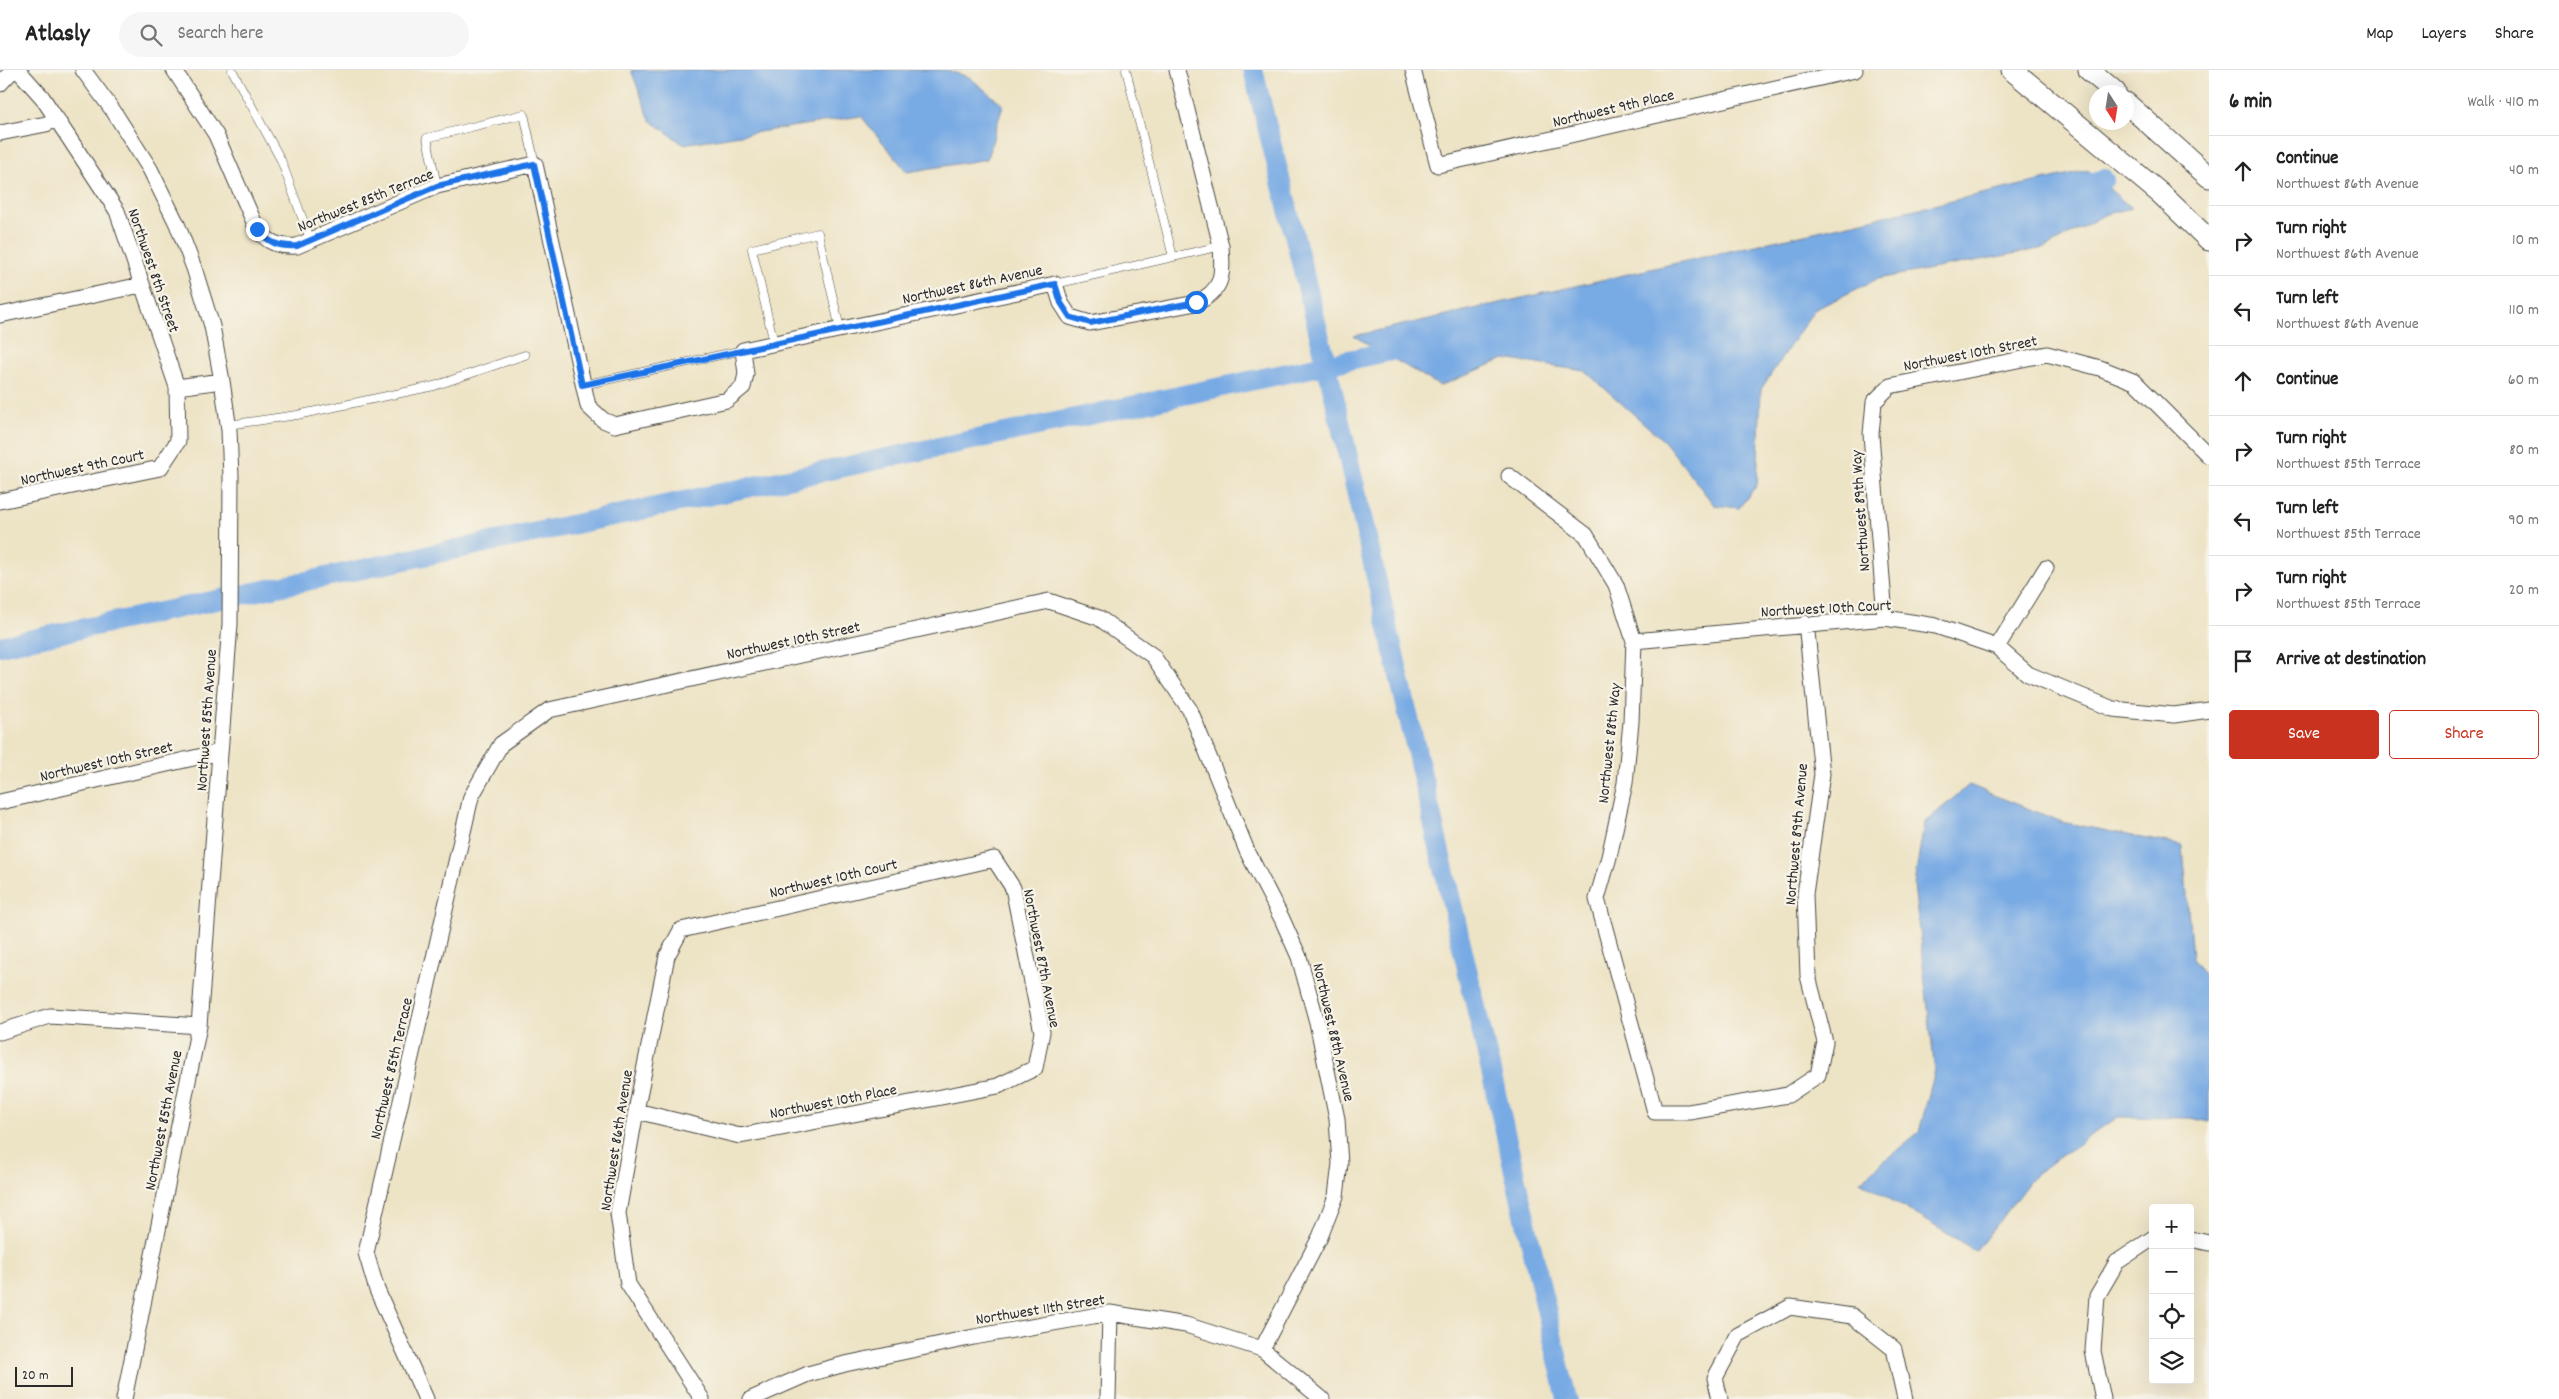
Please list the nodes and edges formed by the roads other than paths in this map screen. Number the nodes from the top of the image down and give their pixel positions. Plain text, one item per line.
1 (13, 70) edge
2 (18, 70) edge
3 (83, 70) edge
4 (174, 70) edge
5 (232, 70) edge
6 (1126, 70) edge
7 (1177, 70) edge
8 (1413, 70) edge
9 (1855, 70) edge
10 (2012, 70) edge
11 (2089, 70) edge
12 (0, 84) edge
13 (2107, 85) edge
14 (2134, 110) edge
15 (57, 119) junction
16 (0, 133) edge
17 (534, 164) junction
18 (2209, 177) edge
19 (437, 186) junction
20 (310, 240) junction
21 (2209, 240) edge
22 (1221, 246) junction
23 (1173, 257) junction
24 (1055, 284) junction
25 (141, 285) junction
26 (0, 315) edge
27 (840, 329) junction
28 (774, 343) junction
29 (743, 350) junction
30 (525, 355) dead end
31 (222, 381) junction
32 (582, 385) junction
33 (177, 387) junction
34 (1874, 402) joint
35 (228, 425) junction
36 (2209, 456) edge
37 (1509, 476) dead end
38 (0, 500) edge
39 (2046, 568) dead end
40 (1099, 618) joint
41 (1885, 618) junction
42 (1806, 624) junction
43 (1634, 641) junction
44 (1997, 647) junction
45 (2209, 710) edge
46 (501, 744) joint
47 (220, 752) junction
48 (0, 802) edge
49 (994, 859) joint
50 (681, 930) joint
51 (199, 1026) junction
52 (0, 1032) edge
53 (1035, 1068) joint
54 (636, 1111) junction
55 (1656, 1112) joint
56 (2194, 1240) edge
57 (2149, 1241) edge
58 (2209, 1243) edge
59 (1110, 1314) junction
60 (1262, 1349) junction
61 (124, 1399) edge
62 (426, 1399) edge
63 (702, 1399) edge
64 (751, 1399) edge
65 (1108, 1399) edge
66 (1322, 1399) edge
67 (1720, 1399) edge
68 (1905, 1399) edge
69 (2103, 1399) edge

1 - 12 street
2 - 15 street, Northwest 8th Street
3 - 31 street, Northwest 85th Avenue
4 - 20 street, Northwest 85th Terrace
5 - 20 lane
6 - 23 lane
7 - 22 street, Northwest 86th Avenue
8 - 9 street, Northwest 9th Place
10 - 21 main road
11 - 13 main road
14 - 18 main road
15 - 16 street
15 - 25 street, Northwest 8th Street
17 - 19 street, Northwest 85th Terrace
17 - 19 lane
17 - 32 street
19 - 20 street, Northwest 85th Terrace
22 - 23 lane
22 - 24 street, Northwest 86th Avenue
23 - 24 lane
24 - 27 street, Northwest 86th Avenue
25 - 26 street
25 - 33 street, Northwest 8th Street
27 - 28 street, Northwest 86th Avenue
27 - 28 lane
28 - 29 street, Northwest 86th Avenue
29 - 32 lane
29 - 32 street
30 - 35 lane
31 - 33 street
31 - 35 street, Northwest 85th Avenue
33 - 38 street, Northwest 9th Court
34 - 36 street, Northwest 10th Street
34 - 41 street, Northwest 89th Way
35 - 47 street, Northwest 85th Avenue
37 - 43 street, Northwest 88th Way
39 - 44 street
40 - 46 street, Northwest 10th Street
40 - 60 street, Northwest 88th Avenue
41 - 42 street, Northwest 10th Court
41 - 44 street, Northwest 10th Court
42 - 43 street, Northwest 10th Court
42 - 55 street, Northwest 89th Avenue
43 - 55 street, Northwest 88th Way
44 - 45 street, Northwest 10th Court
46 - 62 street, Northwest 85th Terrace
47 - 48 street, Northwest 10th Street
47 - 51 street, Northwest 85th Avenue
49 - 50 street, Northwest 10th Court
49 - 53 street, Northwest 87th Avenue
50 - 54 street, Northwest 86th Avenue
51 - 52 street
51 - 61 street, Northwest 85th Avenue
53 - 54 street, Northwest 10th Place
54 - 63 street, Northwest 86th Avenue
56 - 58 street
57 - 69 street
59 - 60 street, Northwest 11th Street
59 - 64 street, Northwest 11th Street
59 - 65 street
60 - 66 street, Northwest 11th Street
67 - 68 street

